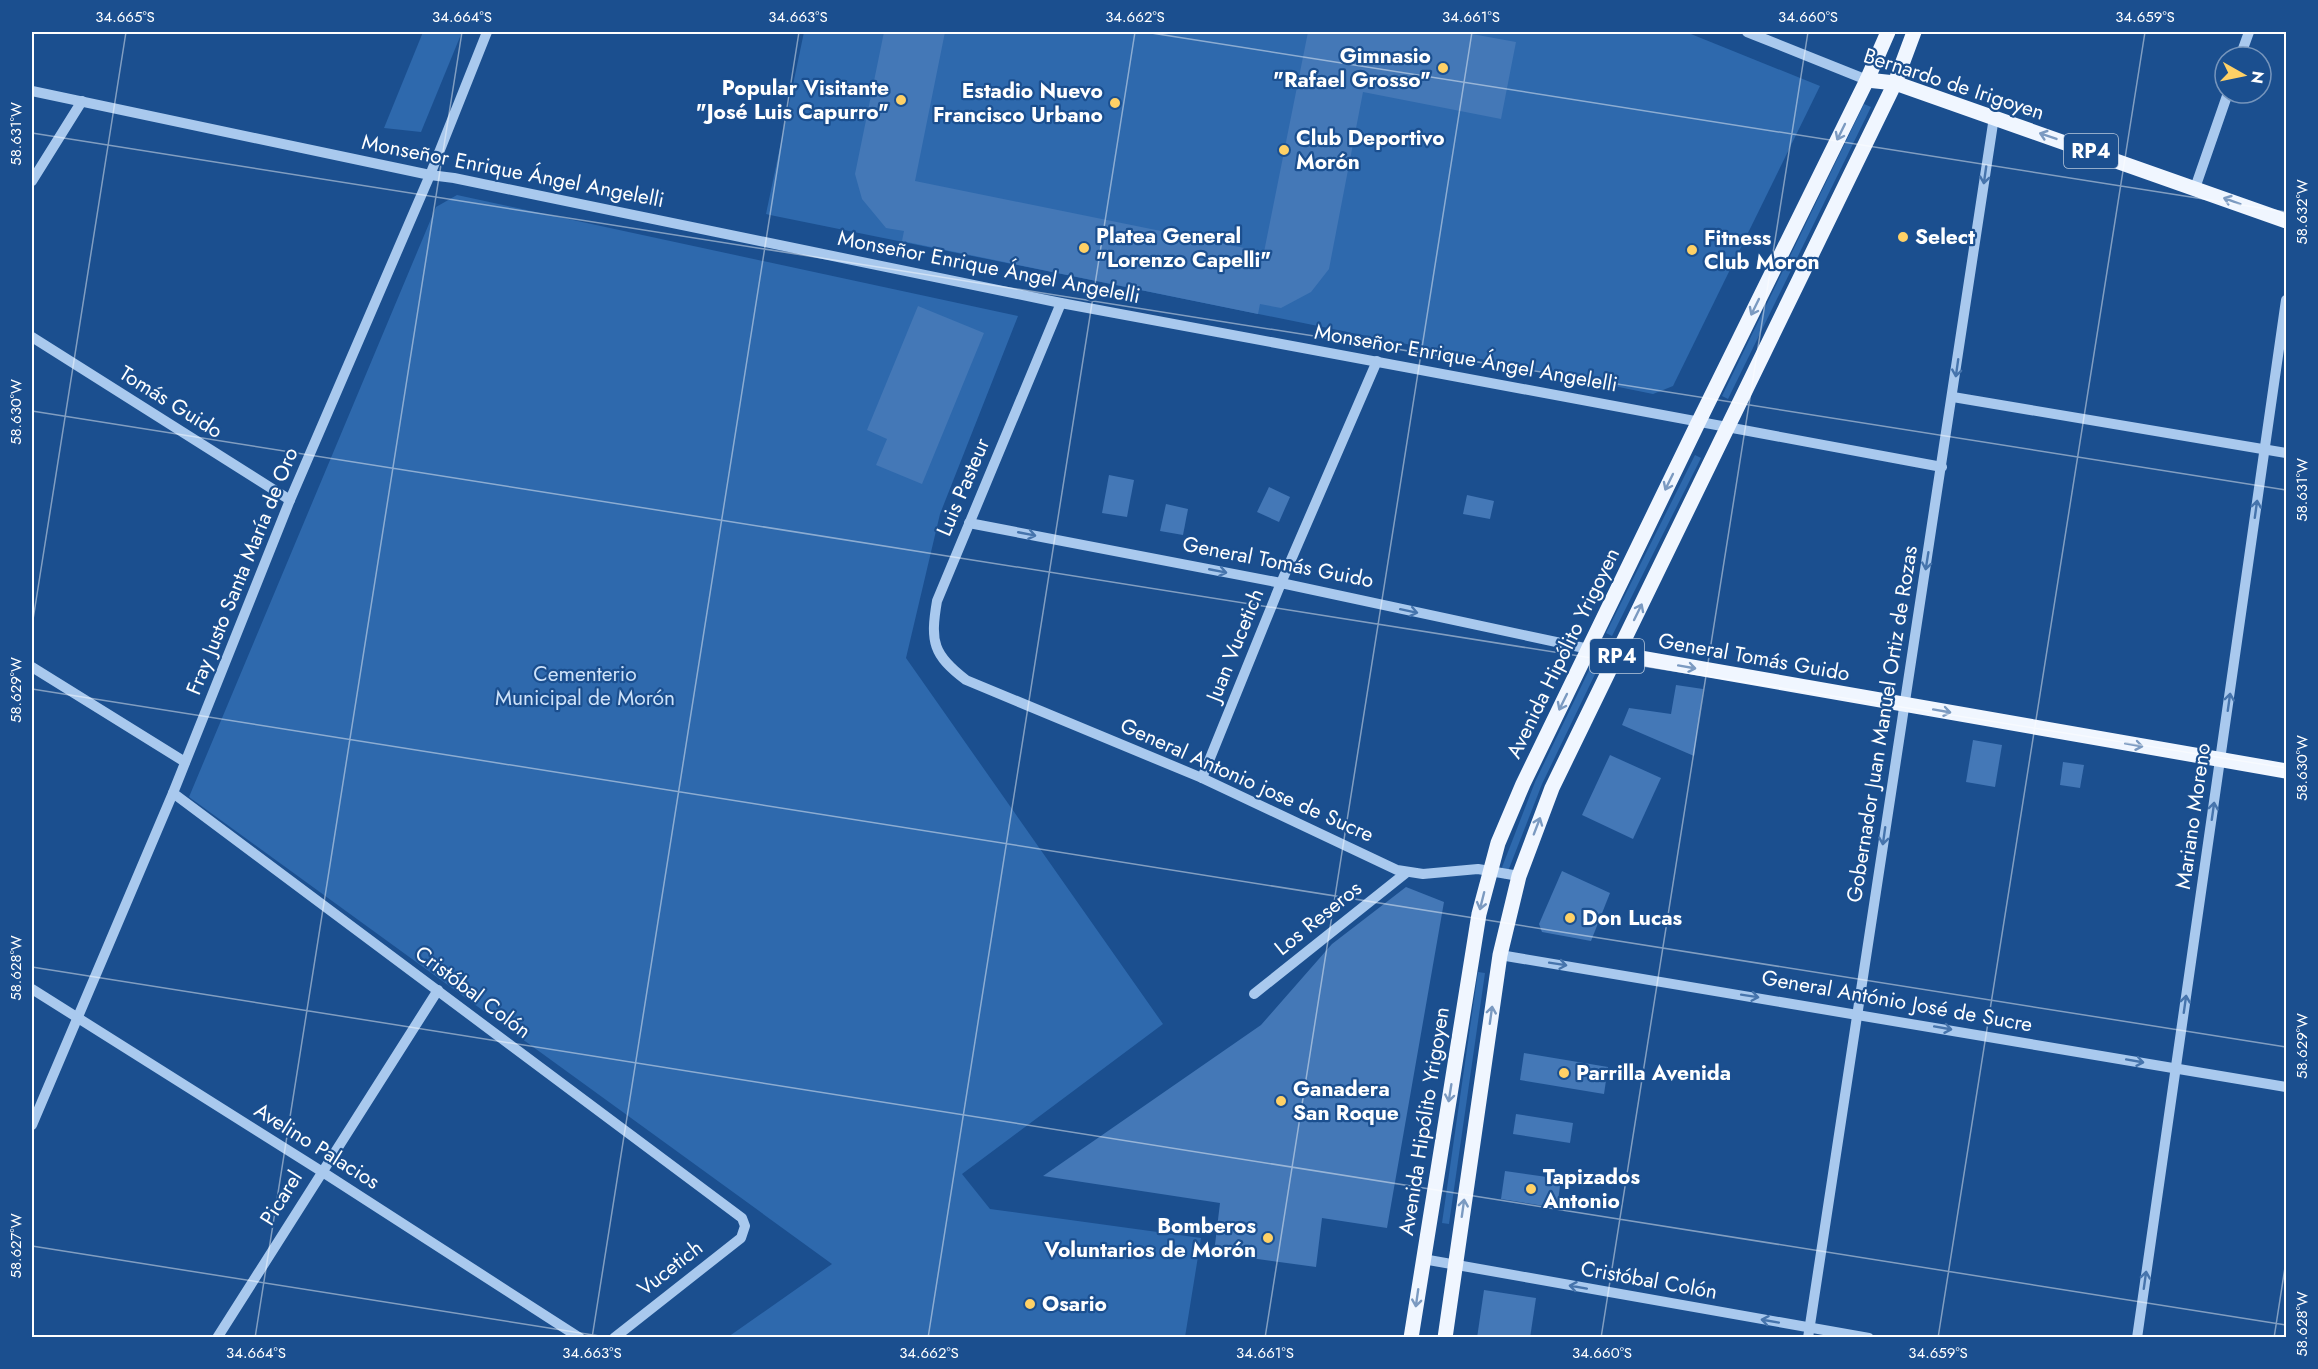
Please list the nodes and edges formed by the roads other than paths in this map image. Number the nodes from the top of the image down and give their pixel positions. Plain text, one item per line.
1 (487, 32) edge
2 (1746, 32) edge
3 (1888, 32) edge
4 (1914, 32) edge
5 (1867, 80) junction
6 (1895, 83) junction
7 (32, 91) edge
8 (82, 101) junction
9 (2224, 105) edge
10 (1994, 117) junction
11 (430, 175) junction
12 (32, 181) edge
13 (2195, 188) junction
14 (2286, 221) edge
15 (2286, 300) edge
16 (1061, 303) junction
17 (32, 338) edge
18 (1377, 361) junction
19 (1953, 397) junction
20 (1699, 421) junction
21 (1727, 429) junction
22 (2265, 449) junction
23 (2286, 453) edge
24 (1942, 467) junction
25 (290, 500) junction
26 (969, 523) junction
27 (1281, 583) junction
28 (1589, 649) junction
29 (1617, 655) junction
30 (32, 667) edge
31 (966, 680) joint
32 (1904, 705) junction
33 (2221, 760) junction
34 (185, 762) junction
35 (2286, 771) edge
36 (1202, 778) junction
37 (172, 793) junction
38 (1490, 870) junction
39 (1407, 872) junction
40 (1519, 876) junction
41 (1500, 955) junction
42 (32, 989) edge
43 (438, 990) junction
44 (1254, 994) dead end
45 (1858, 1013) junction
46 (78, 1018) junction
47 (2176, 1068) junction
48 (2286, 1087) edge
49 (32, 1125) edge
50 (321, 1171) junction
51 (745, 1226) joint
52 (1423, 1259) junction
53 (1455, 1266) junction
54 (1809, 1333) edge
55 (217, 1338) edge
56 (580, 1338) edge
57 (614, 1338) edge
58 (1412, 1338) edge
59 (1445, 1338) edge
60 (1869, 1338) edge
61 (2137, 1338) edge

1 - 11 street, Fray Justo Santa María de Oro
2 - 5 street, Bernardo de Irigoyen
3 - 5 main road, Avenida Hipólito Yrigoyen
4 - 6 main road
5 - 6 main road, Bernardo de Irigoyen / RP4
5 -> 20 main road, Avenida Hipólito Yrigoyen / RP4
6 - 10 main road, Bernardo de Irigoyen / RP4
6 - 21 main road, RP4
7 - 8 street, Monseñor Enrique Ángel Angelelli
8 - 11 street, Monseñor Enrique Ángel Angelelli
8 - 12 street
9 - 13 street
13 -> 10 main road, Bernardo de Irigoyen / RP4
10 -> 19 street, Gobernador Juan Manuel Ortiz de Rozas
11 - 16 street, Monseñor Enrique Ángel Angelelli
11 - 25 street, Fray Justo Santa María de Oro
14 -> 13 main road, Bernardo de Irigoyen / RP4
15 - 22 street, Mariano Moreno
16 - 18 street, Monseñor Enrique Ángel Angelelli
16 - 26 street, Luis Pasteur
17 - 25 street, Tomás Guido
18 - 20 street, Monseñor Enrique Ángel Angelelli
18 - 27 street, Juan Vucetich
19 - 22 street
19 - 24 street, Gobernador Juan Manuel Ortiz de Rozas
20 - 21 street, Monseñor Enrique Ángel Angelelli
20 -> 28 main road, Avenida Hipólito Yrigoyen / RP4
21 - 24 street, Monseñor Enrique Ángel Angelelli
29 -> 21 main road, RP4
22 - 23 street
33 -> 22 street, Mariano Moreno
24 -> 32 street, Gobernador Juan Manuel Ortiz de Rozas
25 - 34 street, Fray Justo Santa María de Oro
26 -> 27 street, General Tomás Guido
26 - 31 street, Luis Pasteur
27 -> 28 street, General Tomás Guido
27 - 36 street, Juan Vucetich
28 - 29 main road, General Tomás Guido / RP4
28 -> 38 main road, Avenida Hipólito Yrigoyen / RP4
29 -> 32 main road, General Tomás Guido / RP4
40 -> 29 main road, RP4
30 - 34 street
31 - 36 street, General Antonio jose de Sucre
32 -> 33 main road, General Tomás Guido / RP4
32 -> 45 street, Gobernador Juan Manuel Ortiz de Rozas
33 - 35 main road, General Tomás Guido / RP4
47 -> 33 street, Mariano Moreno
34 - 37 street, Fray Justo Santa María de Oro
36 - 39 street, General Antonio jose de Sucre
37 - 43 street, Cristóbal Colón
37 - 46 street, Fray Justo Santa María de Oro
38 - 39 street, General Antonio jose de Sucre
38 - 40 street, General Antonio jose de Sucre
38 -> 52 main road, Avenida Hipólito Yrigoyen / RP4
39 - 44 street, Los Reseros
40 - 41 main road, RP4
41 -> 45 street, General António José de Sucre
53 -> 41 main road, RP4
42 - 46 street, Avelino Palacios
43 - 50 street, Picarel
43 - 51 street, Cristóbal Colón
45 -> 47 street, General António José de Sucre
45 - 54 street, Gobernador Juan Manuel Ortiz de Rozas
46 - 49 street, Fray Justo Santa María de Oro
46 - 50 street, Avelino Palacios
47 - 48 street, General António José de Sucre
61 -> 47 street, Mariano Moreno
50 - 55 street, Picarel
50 - 56 street, Avelino Palacios
51 - 57 street, Vucetich
52 - 53 street, Cristóbal Colón
52 -> 58 main road, Avenida Hipólito Yrigoyen / RP4
54 -> 53 street, Cristóbal Colón
53 - 59 main road, RP4
54 - 60 street, Cristóbal Colón

